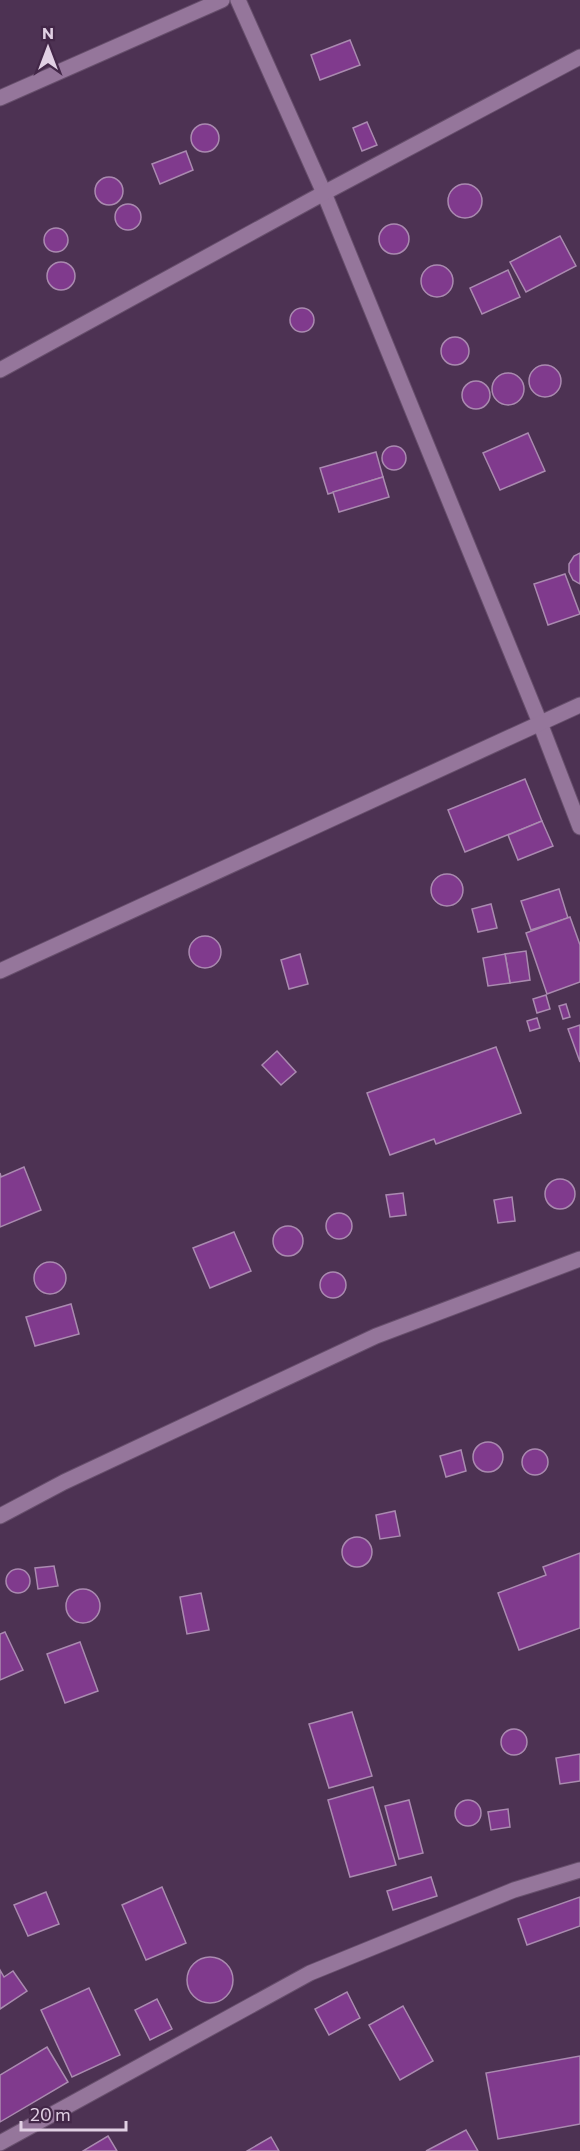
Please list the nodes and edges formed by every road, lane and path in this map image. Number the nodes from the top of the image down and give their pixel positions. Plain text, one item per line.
1 (222, 0) edge
2 (238, 0) edge
3 (580, 57) edge
4 (0, 98) edge
5 (324, 193) junction
6 (0, 370) edge
7 (580, 705) edge
8 (540, 723) junction
9 (580, 827) edge
10 (0, 971) edge
11 (580, 1259) edge
12 (0, 1516) edge
13 (580, 1870) edge
14 (0, 2143) edge

1 - 4 street
2 - 5 street
3 - 5 street
5 - 6 street
5 - 8 street
7 - 8 street
8 - 9 street
8 - 10 street
11 - 12 street
13 - 14 street

